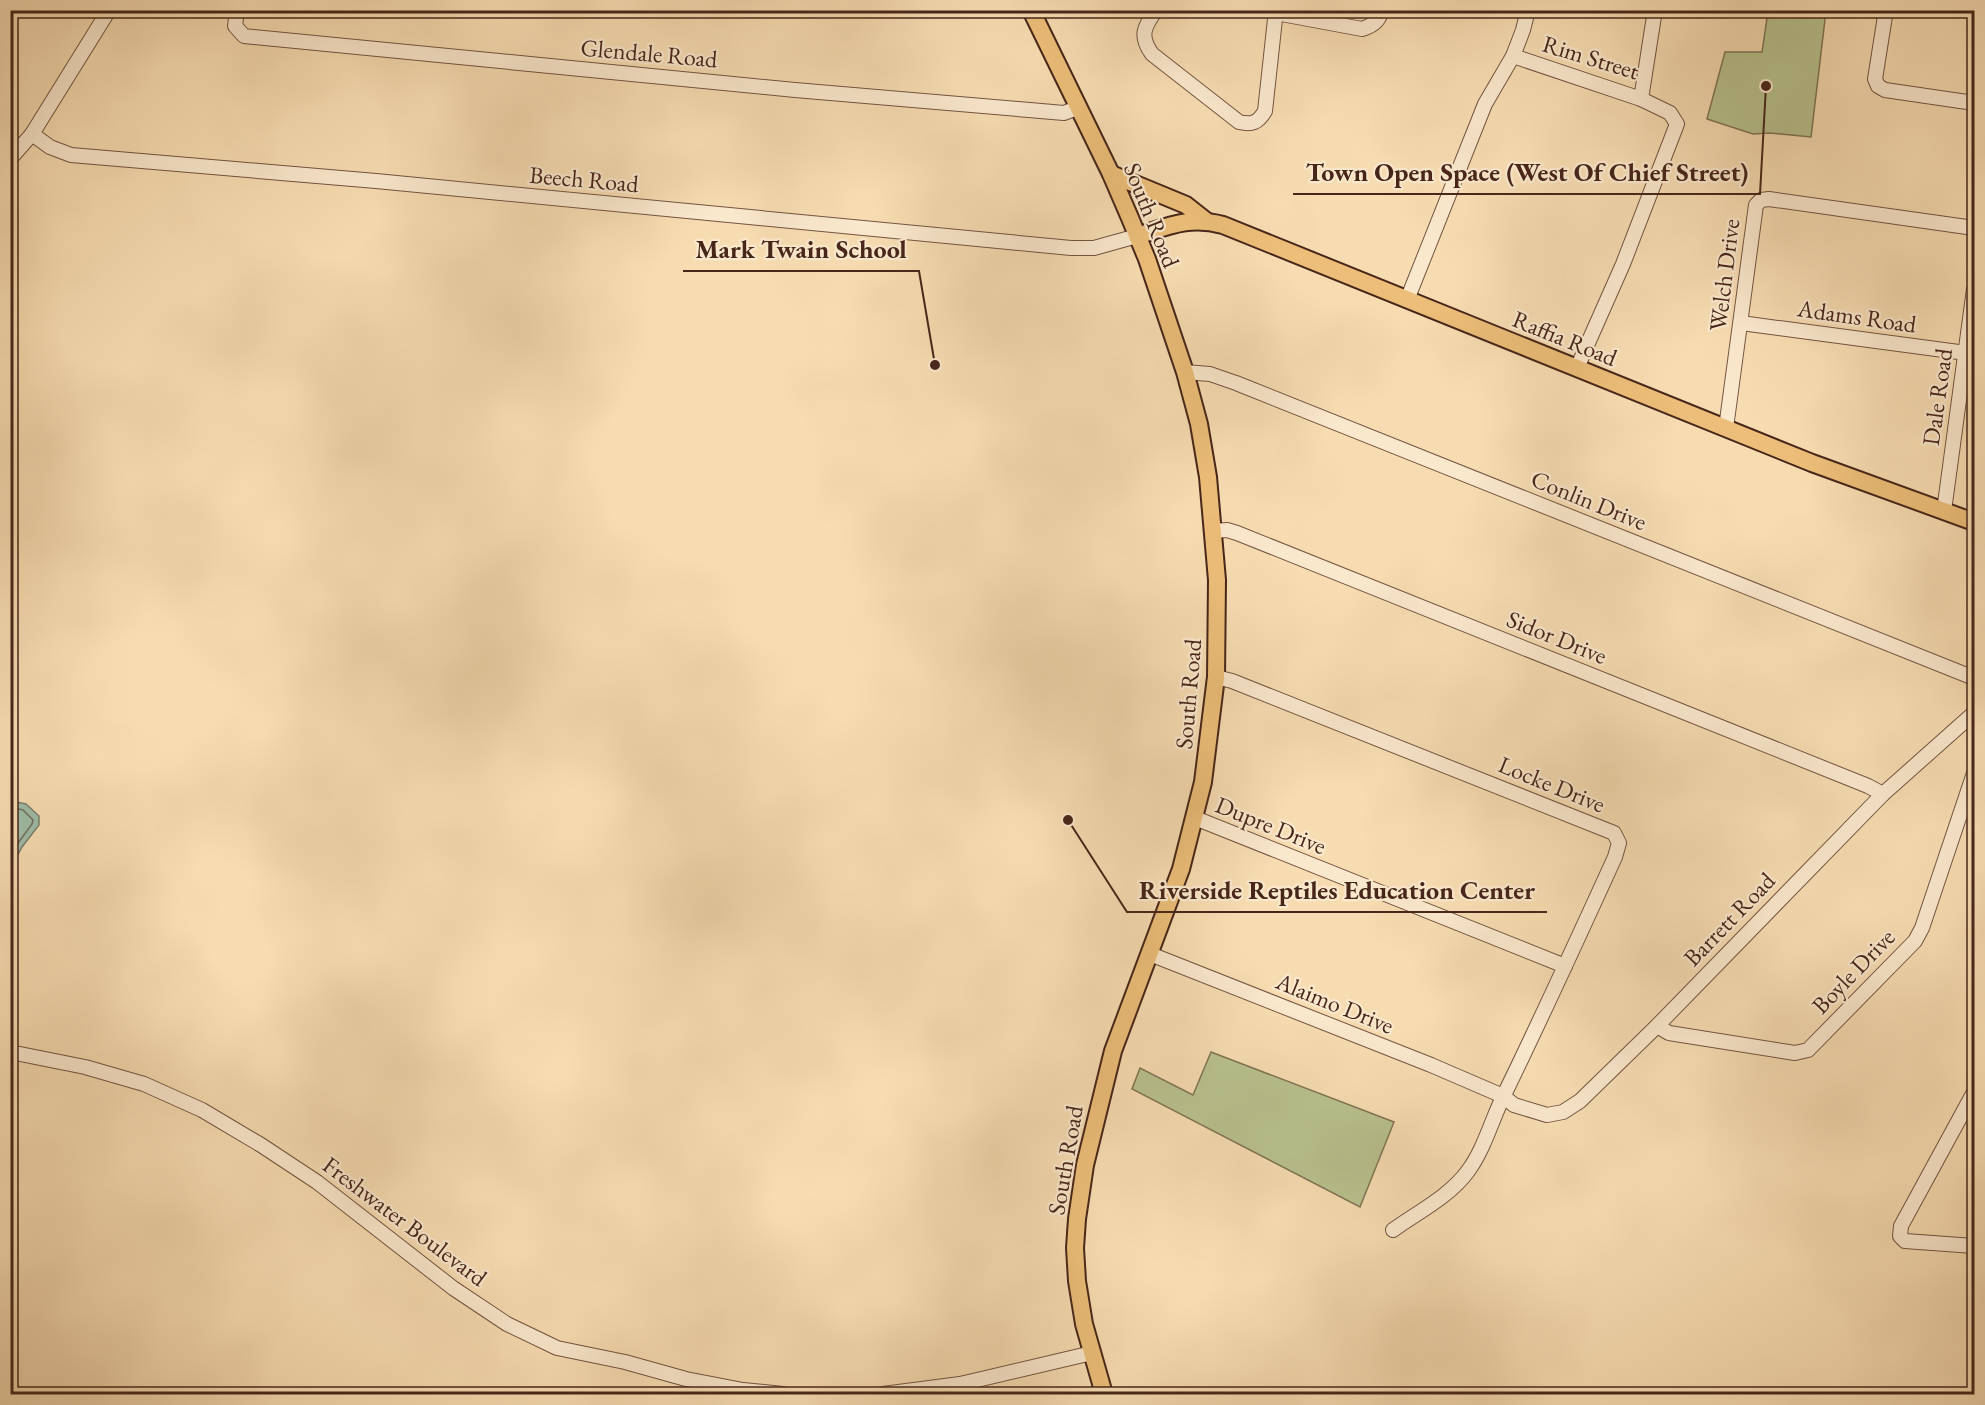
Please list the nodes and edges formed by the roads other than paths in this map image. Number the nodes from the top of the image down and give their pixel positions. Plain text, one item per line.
1 (109, 10) edge
2 (237, 10) edge
3 (1032, 10) edge
4 (1156, 10) edge
5 (1381, 10) edge
6 (1528, 10) edge
7 (1655, 10) edge
8 (1886, 10) edge
9 (1276, 12) edge
10 (1513, 56) junction
11 (1641, 99) junction
12 (1974, 103) edge
13 (1077, 108) junction
14 (32, 134) junction
15 (10, 159) edge
16 (1111, 174) junction
17 (1205, 220) junction
18 (1974, 228) edge
19 (1137, 236) junction
20 (1974, 289) edge
21 (1407, 300) junction
22 (1742, 323) junction
23 (1966, 353) junction
24 (1577, 368) junction
25 (1185, 372) junction
26 (1726, 428) junction
27 (1944, 511) junction
28 (1974, 522) edge
29 (1214, 531) junction
30 (1216, 677) junction
31 (1974, 678) edge
32 (1974, 713) edge
33 (1974, 773) edge
34 (1883, 794) junction
35 (1195, 818) junction
36 (1150, 954) junction
37 (1565, 966) junction
38 (1657, 1026) junction
39 (10, 1052) edge
40 (1974, 1092) edge
41 (1503, 1096) junction
42 (1393, 1230) dead end
43 (1974, 1246) edge
44 (1092, 1353) junction
45 (742, 1392) edge
46 (783, 1395) edge
47 (883, 1395) edge
48 (1104, 1395) edge

1 - 14 street
2 - 13 street, Glendale Road
3 - 13 main road, South Road
4 - 9 street
5 - 9 street
6 - 10 street
7 - 11 street, Rim Street
8 - 12 street
10 - 11 street, Rim Street
10 - 21 street
11 - 24 street
13 - 16 main road, South Road
14 - 15 street
14 - 19 street, Beech Road
16 - 17 main road
16 - 19 main road, South Road
17 - 19 main road, Raffia Road
17 - 21 main road, Raffia Road
18 - 22 street, Welch Drive
19 - 25 main road, South Road
20 - 23 street, Dale Road
21 - 24 main road, Raffia Road
22 - 23 street, Adams Road
22 - 26 street, Welch Drive
23 - 27 street, Dale Road
24 - 26 main road, Raffia Road
25 - 29 main road, South Road
25 - 31 street, Conlin Drive
26 - 27 main road, Raffia Road
27 - 28 main road, Raffia Road
29 - 30 main road, South Road
29 - 34 street, Sidor Drive
30 - 35 main road, South Road
30 - 37 street, Locke Drive
32 - 34 street, Barrett Road
33 - 38 street, Boyle Drive
34 - 38 street, Barrett Road
35 - 36 main road, South Road
35 - 37 street, Dupre Drive
36 - 41 street, Alaimo Drive
36 - 44 main road, South Road
37 - 41 street, Locke Drive
38 - 41 street, Barrett Road
39 - 45 street, Freshwater Boulevard
40 - 43 street
41 - 42 street, Locke Drive
44 - 47 street
44 - 48 main road, South Road
45 - 46 street, Freshwater Boulevard

